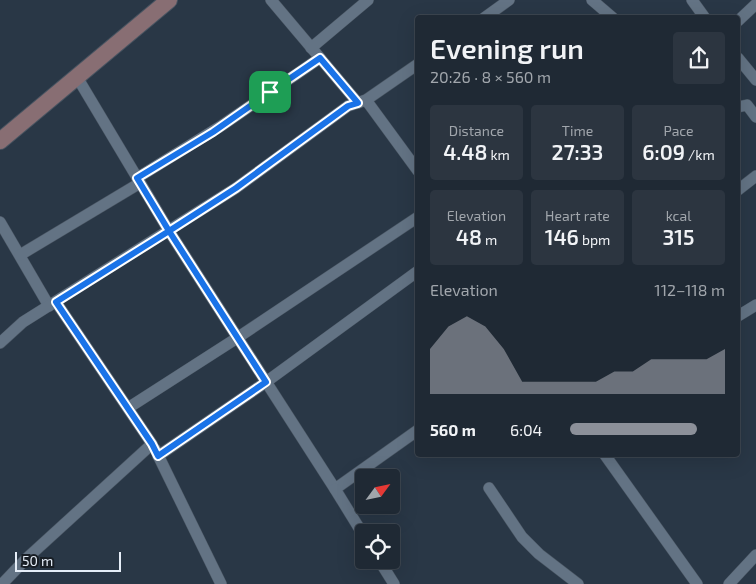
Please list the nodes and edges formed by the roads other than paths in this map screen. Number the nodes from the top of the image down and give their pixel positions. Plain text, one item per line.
1 (169, 0) edge
2 (271, 0) edge
3 (368, 0) edge
4 (509, 0) edge
5 (592, 0) edge
6 (692, 0) edge
7 (756, 4) edge
8 (488, 15) edge
9 (610, 15) edge
10 (703, 15) edge
11 (740, 19) edge
12 (311, 48) junction
13 (320, 58) junction
14 (740, 60) edge
15 (415, 66) edge
16 (77, 77) junction
17 (756, 80) edge
18 (362, 102) junction
19 (740, 107) edge
20 (756, 117) edge
21 (0, 141) edge
22 (415, 167) edge
23 (756, 176) edge
24 (138, 180) junction
25 (740, 188) edge
26 (415, 219) edge
27 (0, 222) edge
28 (169, 231) junction
29 (20, 255) junction
30 (415, 273) edge
31 (53, 304) junction
32 (756, 305) edge
33 (740, 315) edge
34 (237, 338) junction
35 (0, 343) edge
36 (266, 382) junction
37 (128, 408) junction
38 (415, 432) edge
39 (152, 444) junction
40 (158, 456) junction
41 (606, 457) edge
42 (489, 488) dead end
43 (335, 489) junction
44 (357, 524) edge
45 (756, 555) edge
46 (385, 569) edge
47 (3, 579) edge
48 (220, 584) edge
49 (394, 584) edge
50 (578, 584) edge
51 (697, 584) edge
52 (728, 584) edge

1 - 16 street
2 - 12 street
3 - 12 street
4 - 8 street
5 - 9 street
6 - 10 street
7 - 11 street
12 - 13 street
13 - 18 street
13 - 24 street
14 - 17 street
15 - 18 street
16 - 21 street
16 - 24 street
18 - 22 street
18 - 28 street
19 - 20 street
23 - 25 street
24 - 28 street
24 - 29 street
26 - 34 street
27 - 29 street
28 - 31 street
28 - 34 street
29 - 31 street
30 - 36 street
31 - 35 street
31 - 37 street
32 - 33 street
34 - 36 street
34 - 37 street
36 - 40 street
36 - 43 street
37 - 39 street
38 - 43 street
39 - 40 street
39 - 47 street
40 - 48 street
41 - 51 street
42 - 50 street
43 - 44 street
45 - 52 street
46 - 49 street

